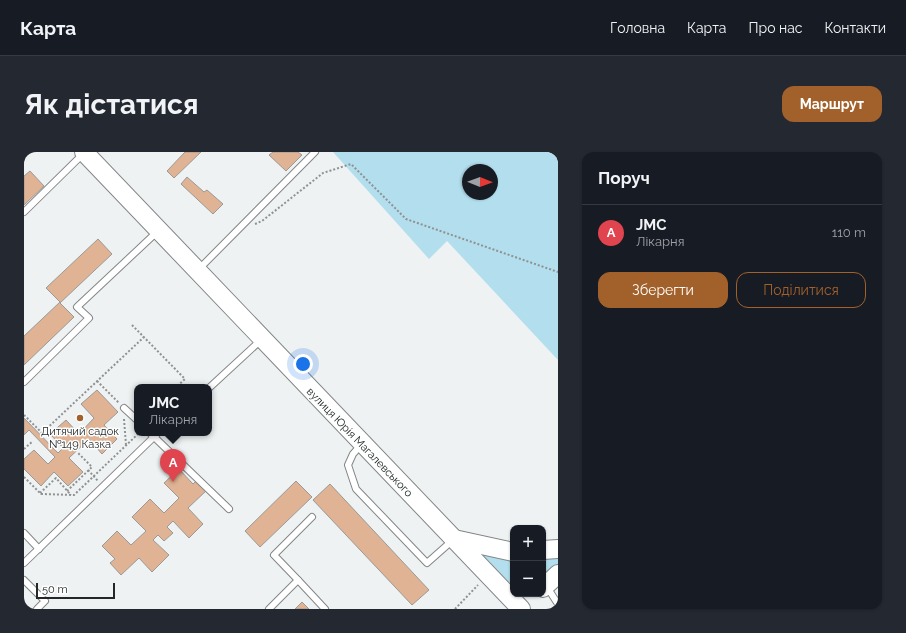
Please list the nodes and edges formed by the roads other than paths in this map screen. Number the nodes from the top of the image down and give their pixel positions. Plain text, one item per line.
1 (85, 152) edge
2 (315, 152) edge
3 (24, 212) edge
4 (159, 230) junction
5 (198, 270) junction
6 (262, 339) junction
7 (24, 382) edge
8 (212, 385) edge
9 (124, 408) road end
10 (134, 417) edge
11 (152, 436) edge
12 (156, 436) edge
13 (362, 444) junction
14 (229, 509) dead end
15 (312, 517) dead end
16 (24, 532) edge
17 (454, 539) junction
18 (39, 549) junction
19 (558, 549) edge
20 (546, 550) edge
21 (510, 551) edge
22 (24, 562) edge
23 (24, 580) edge
24 (298, 580) junction
25 (546, 585) edge
26 (534, 597) edge
27 (558, 604) edge
28 (37, 609) edge
29 (269, 609) edge
30 (325, 609) edge
31 (522, 609) edge

1 - 3 lane
1 - 4 street, вулиця Юрія Магалевського
2 - 5 lane
4 - 5 street, вулиця Юрія Магалевського
4 - 7 lane
5 - 6 street, вулиця Юрія Магалевського
6 - 8 lane
6 - 13 street, вулиця Юрія Магалевського
9 - 10 lane
11 - 18 lane
12 - 14 lane
13 - 17 street, вулиця Юрія Магалевського
13 - 17 lane
15 - 24 lane
16 - 18 lane
17 - 21 street
17 - 31 street, вулиця Юрія Магалевського
18 - 22 lane
19 - 20 street
23 - 28 lane
24 - 29 lane
24 - 30 lane
25 - 27 lane
26 - 31 street

